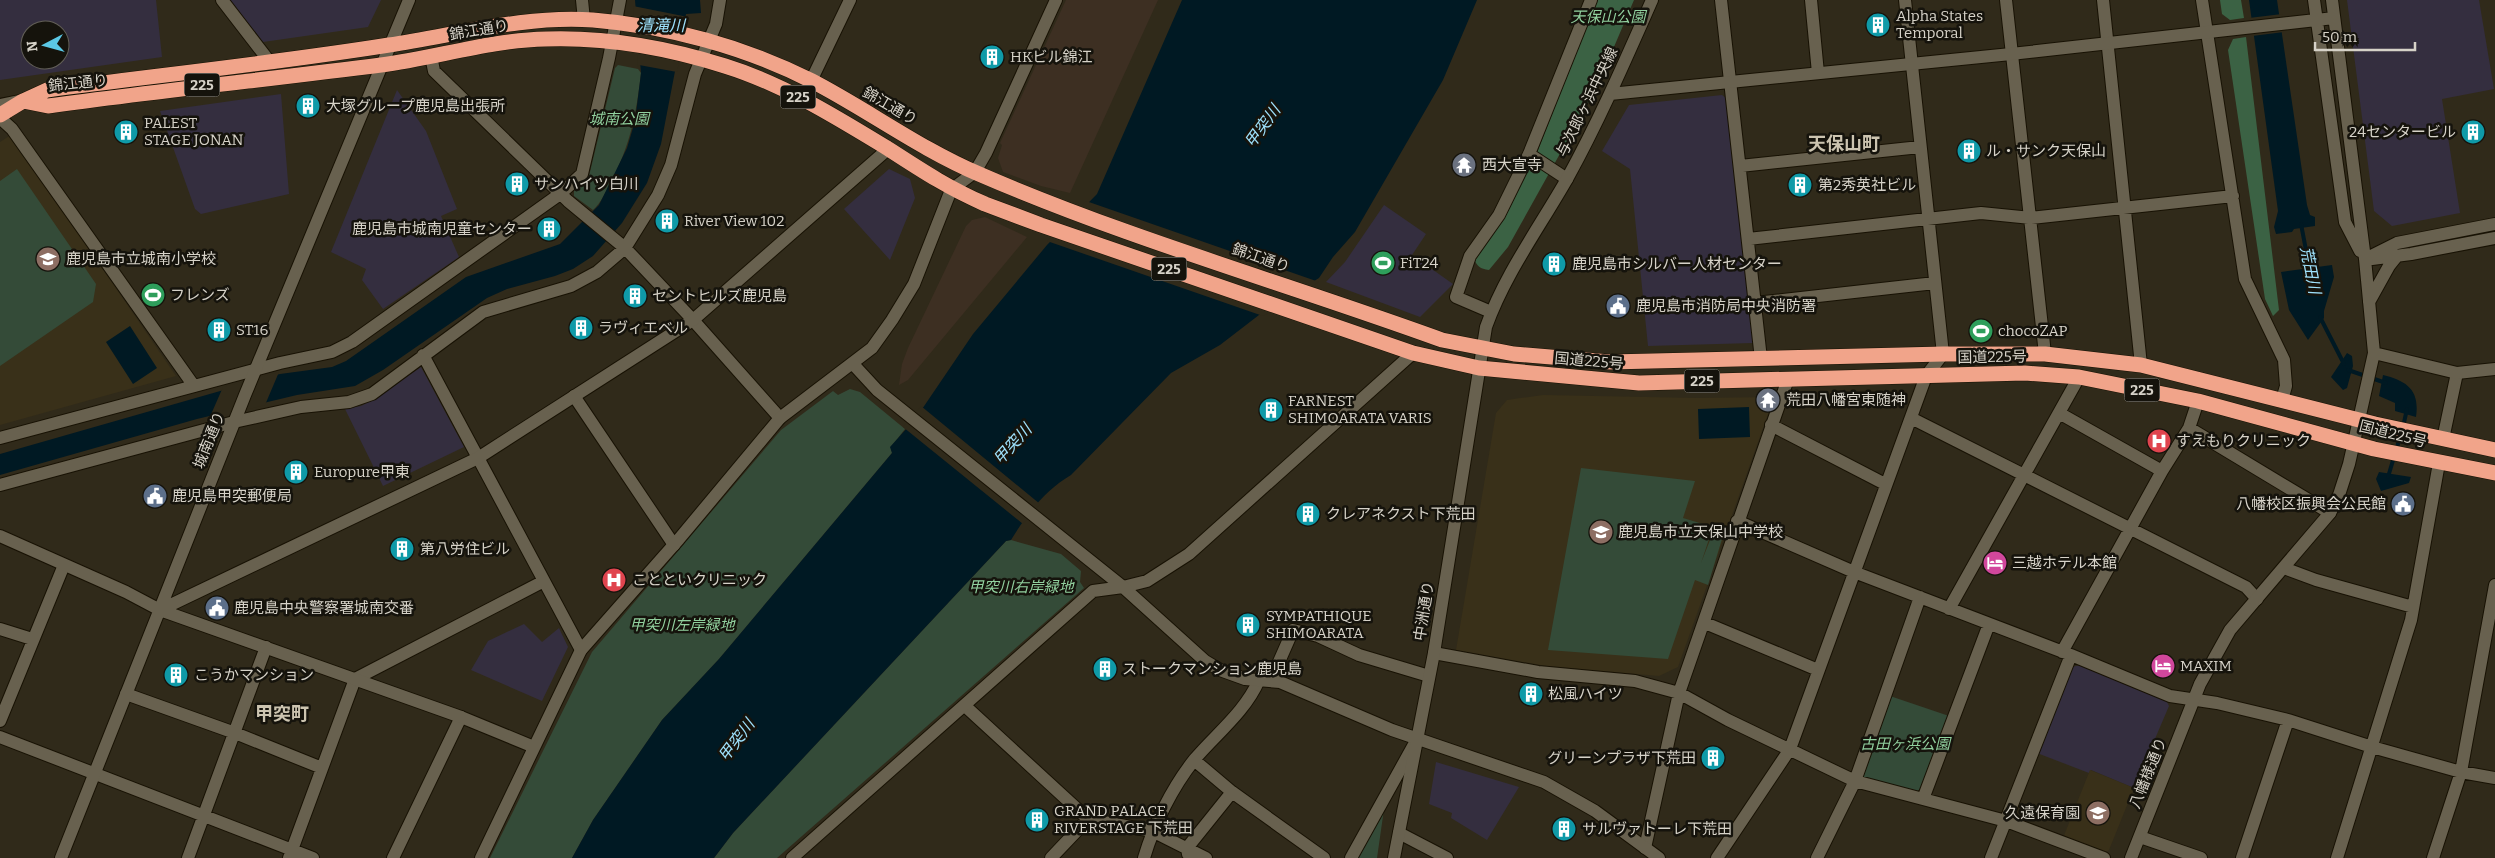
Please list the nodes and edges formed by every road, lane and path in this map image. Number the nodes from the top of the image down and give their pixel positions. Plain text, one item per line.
1 (222, 0) edge
2 (409, 0) edge
3 (582, 0) edge
4 (620, 0) edge
5 (720, 0) edge
6 (850, 0) edge
7 (1056, 0) edge
8 (1591, 0) edge
9 (1652, 0) edge
10 (1721, 0) edge
11 (1811, 0) edge
12 (1905, 0) edge
13 (2006, 0) edge
14 (2103, 0) edge
15 (2202, 0) edge
16 (2314, 0) edge
17 (2332, 0) edge
18 (2334, 18) junction
19 (2317, 19) junction
20 (584, 20) junction
21 (619, 23) junction
22 (2207, 31) junction
23 (708, 41) junction
24 (615, 43) junction
25 (2108, 43) junction
26 (390, 45) junction
27 (2011, 54) junction
28 (431, 56) junction
29 (701, 59) junction
30 (269, 61) junction
31 (1912, 63) junction
32 (382, 65) junction
33 (1818, 73) junction
34 (811, 80) junction
35 (1730, 83) junction
36 (1610, 94) junction
37 (23, 101) junction
38 (0, 105) edge
39 (0, 117) edge
40 (1920, 147) junction
41 (888, 149) junction
42 (1529, 154) junction
43 (1740, 166) junction
44 (975, 172) junction
45 (1567, 179) junction
46 (951, 190) junction
47 (560, 194) junction
48 (2233, 196) junction
49 (2125, 207) junction
50 (2030, 218) junction
51 (1928, 219) junction
52 (2495, 224) edge
53 (2495, 238) edge
54 (1748, 239) junction
55 (625, 248) junction
56 (2397, 256) junction
57 (2365, 260) junction
58 (1935, 283) junction
59 (2369, 302) junction
60 (1755, 303) junction
61 (1491, 312) junction
62 (693, 320) junction
63 (1482, 349) junction
64 (1413, 352) junction
65 (2374, 353) junction
66 (1943, 354) junction
67 (2045, 354) junction
68 (423, 355) junction
69 (1761, 358) junction
70 (853, 364) junction
71 (2141, 365) junction
72 (1479, 368) junction
73 (2495, 369) edge
74 (254, 373) junction
75 (2457, 373) junction
76 (1926, 376) junction
77 (2079, 377) junction
78 (1788, 379) junction
79 (194, 386) junction
80 (574, 396) junction
81 (2282, 400) junction
82 (2198, 401) junction
83 (2059, 413) junction
84 (780, 418) junction
85 (1911, 418) junction
86 (235, 419) junction
87 (2358, 419) junction
88 (1770, 425) junction
89 (2189, 428) junction
90 (0, 438) edge
91 (2438, 438) junction
92 (2354, 443) junction
93 (2495, 450) edge
94 (478, 458) junction
95 (2434, 462) junction
96 (2162, 471) junction
97 (2495, 473) edge
98 (2024, 474) junction
99 (1885, 484) junction
100 (0, 485) edge
101 (2330, 513) junction
102 (1737, 521) junction
103 (2131, 528) junction
104 (0, 536) edge
105 (674, 545) junction
106 (64, 565) junction
107 (2284, 568) junction
108 (1854, 572) junction
109 (544, 581) junction
110 (2495, 586) edge
111 (1123, 587) junction
112 (1920, 596) junction
113 (2258, 599) junction
114 (2413, 607) junction
115 (1949, 609) junction
116 (160, 610) junction
117 (1705, 622) junction
118 (1988, 624) junction
119 (0, 629) edge
120 (32, 639) junction
121 (266, 648) junction
122 (581, 650) junction
123 (1434, 653) junction
124 (2067, 653) junction
125 (1818, 670) junction
126 (1429, 676) junction
127 (355, 679) junction
128 (1265, 680) junction
129 (1679, 693) junction
130 (126, 694) junction
131 (2194, 701) junction
132 (965, 706) junction
133 (461, 717) junction
134 (2288, 720) junction
135 (0, 721) edge
136 (234, 733) junction
137 (0, 737) edge
138 (1417, 738) junction
139 (534, 747) junction
140 (2372, 747) junction
141 (1790, 748) junction
142 (1194, 760) junction
143 (322, 768) junction
144 (2461, 772) junction
145 (94, 775) junction
146 (2495, 778) edge
147 (1855, 781) junction
148 (1232, 792) junction
149 (1923, 799) junction
150 (204, 816) junction
151 (1088, 819) junction
152 (2006, 821) junction
153 (1152, 831) junction
154 (1399, 833) junction
155 (2140, 837) junction
156 (1645, 848) junction
157 (1188, 853) edge
158 (291, 854) edge
159 (1821, 857) edge
160 (61, 858) edge
161 (188, 858) edge
162 (313, 858) edge
163 (393, 858) edge
164 (481, 858) edge
165 (792, 858) edge
166 (1052, 858) edge
167 (1144, 858) edge
168 (1206, 858) edge
169 (1324, 858) edge
170 (1352, 858) edge
171 (1394, 858) edge
172 (1447, 858) edge
173 (1659, 858) edge
174 (1717, 858) edge
175 (1991, 858) edge
176 (2104, 858) edge
177 (2131, 858) edge
178 (2200, 858) edge
179 (2242, 858) edge
180 (2337, 858) edge
181 (2433, 858) edge

1 - 30 street
2 - 26 street, 城南通り
3 - 20 street
4 - 21 street
5 - 23 street
6 - 34 street
7 - 44 street
8 - 42 street
9 - 36 street, 与次郎ヶ浜中央線
10 - 35 street
11 - 33 street
12 - 31 street
13 - 27 street
14 - 25 street
15 - 22 street
16 - 19 street
17 - 18 street
18 - 19 street
18 - 57 street
19 - 22 street
19 - 57 street
20 - 21 highway, 錦江通り / 225
20 - 26 highway, 錦江通り / 225
21 - 23 highway, 錦江通り / 225
21 - 24 street
22 - 25 street
22 - 48 street
23 - 29 street
23 - 34 highway, 錦江通り / 225
24 - 28 highway, 錦江通り / 225
24 - 29 highway, 錦江通り / 225
24 - 47 street
25 - 27 street
25 - 49 street
26 - 30 highway, 錦江通り / 225
26 - 32 street, 城南通り
27 - 31 street
27 - 50 street
28 - 32 highway, 錦江通り / 225
28 - 47 street
29 - 41 highway, 錦江通り / 225
29 - 55 street
30 - 37 highway, 錦江通り / 225
31 - 33 street
31 - 40 street
32 - 37 highway, 錦江通り / 225
32 - 74 street, 城南通り
33 - 35 street
34 - 44 highway, 錦江通り / 225
35 - 36 street
35 - 43 street
36 - 45 street, 与次郎ヶ浜中央線
37 - 38 street
37 - 39 highway, 225
39 - 79 street
40 - 43 street
40 - 51 street
41 - 46 highway, 錦江通り / 225
41 - 62 street
42 - 45 street
42 - 61 street
43 - 54 street
44 - 46 street
44 - 63 highway, 錦江通り / 225
45 - 61 street, 与次郎ヶ浜中央線
46 - 64 highway, 錦江通り / 225
46 - 70 street
47 - 55 street
47 - 74 street
48 - 49 street
48 - 81 street
49 - 50 street
49 - 71 street
50 - 51 street
50 - 67 street
51 - 54 street
51 - 58 street
52 - 57 street
53 - 56 street
54 - 60 street
55 - 62 street
55 - 68 street
56 - 57 street
56 - 59 street
57 - 59 street
58 - 60 street
58 - 66 street
59 - 65 street
60 - 69 street
61 - 63 street, 与次郎ヶ浜中央線
62 - 80 street
62 - 84 street
63 - 69 highway, 国道225号 / 225
63 - 72 street, 中洲通り
64 - 72 highway, 錦江通り / 225
64 - 111 street
65 - 75 street
65 - 87 street
66 - 67 highway, 国道225号 / 225
66 - 69 highway, 国道225号 / 225
66 - 76 street
67 - 71 highway, 国道225号 / 225
68 - 86 street
68 - 94 street
70 - 84 street
70 - 111 street
71 - 81 highway, 国道225号 / 225
72 - 78 highway, 国道225号 / 225
72 - 123 street, 中洲通り
73 - 75 street
74 - 79 street
74 - 86 street, 城南通り
75 - 91 street
76 - 77 highway, 国道225号 / 225
76 - 78 highway, 国道225号 / 225
76 - 85 street
77 - 82 highway, 国道225号 / 225
77 - 83 street
78 - 88 street
79 - 90 street
80 - 94 street
80 - 105 street
81 - 87 highway, 国道225号 / 225
82 - 89 street
82 - 92 highway, 国道225号 / 225
83 - 96 street
83 - 98 street
84 - 105 street
85 - 98 street
85 - 99 street
86 - 100 street
86 - 116 street, 城南通り
87 - 91 highway, 国道225号 / 225
87 - 92 street
88 - 99 street
88 - 102 street
89 - 96 street
89 - 101 street
91 - 93 highway, 国道225号 / 225
92 - 95 highway, 国道225号 / 225
92 - 101 street
94 - 109 street
94 - 116 street
95 - 97 highway, 国道225号 / 225
95 - 114 street
96 - 103 street
98 - 103 street
98 - 115 street
99 - 108 street
101 - 107 street, 八幡様通り
102 - 108 street
102 - 117 street
103 - 113 street
103 - 124 street
104 - 106 street
105 - 122 street
106 - 116 street
106 - 120 street
107 - 113 street, 八幡様通り
107 - 114 street
108 - 112 street
108 - 125 street
109 - 122 street
109 - 127 street
110 - 144 street
111 - 128 street
111 - 132 street
112 - 115 street
112 - 147 street
113 - 131 street, 八幡様通り
114 - 140 street
115 - 118 street
116 - 121 street
116 - 130 street, 城南通り
117 - 125 street
117 - 129 street
118 - 124 street
118 - 149 street
119 - 120 street
120 - 135 street
121 - 127 street
121 - 136 street
122 - 139 street
123 - 126 street, 中洲通り
123 - 129 street
124 - 131 street
124 - 152 street
125 - 141 street
126 - 128 street
126 - 138 street, 中洲通り
127 - 133 street
127 - 143 street
128 - 138 street
128 - 142 street
129 - 141 street
129 - 156 street
130 - 136 street
130 - 145 street, 城南通り
131 - 134 street
131 - 155 street, 八幡様通り
132 - 151 street
132 - 165 street
133 - 139 street
133 - 163 street
134 - 140 street
134 - 179 street
136 - 143 street
136 - 150 street
137 - 145 street
138 - 154 street, 中洲通り
138 - 156 street
138 - 170 street
139 - 164 street
140 - 144 street
140 - 180 street
141 - 147 street
141 - 174 street
142 - 148 street
142 - 153 street
143 - 158 street
144 - 146 street
144 - 181 street
145 - 150 street
145 - 160 street, 城南通り
147 - 149 street
147 - 159 street
148 - 157 street
148 - 169 street
149 - 152 street
150 - 158 street
150 - 161 street
151 - 153 street
151 - 166 street
152 - 175 street
152 - 176 street
153 - 157 street
153 - 167 street
154 - 171 street, 中洲通り
154 - 172 street
155 - 177 street, 八幡様通り
155 - 178 street
156 - 173 street
157 - 168 street
158 - 162 street

